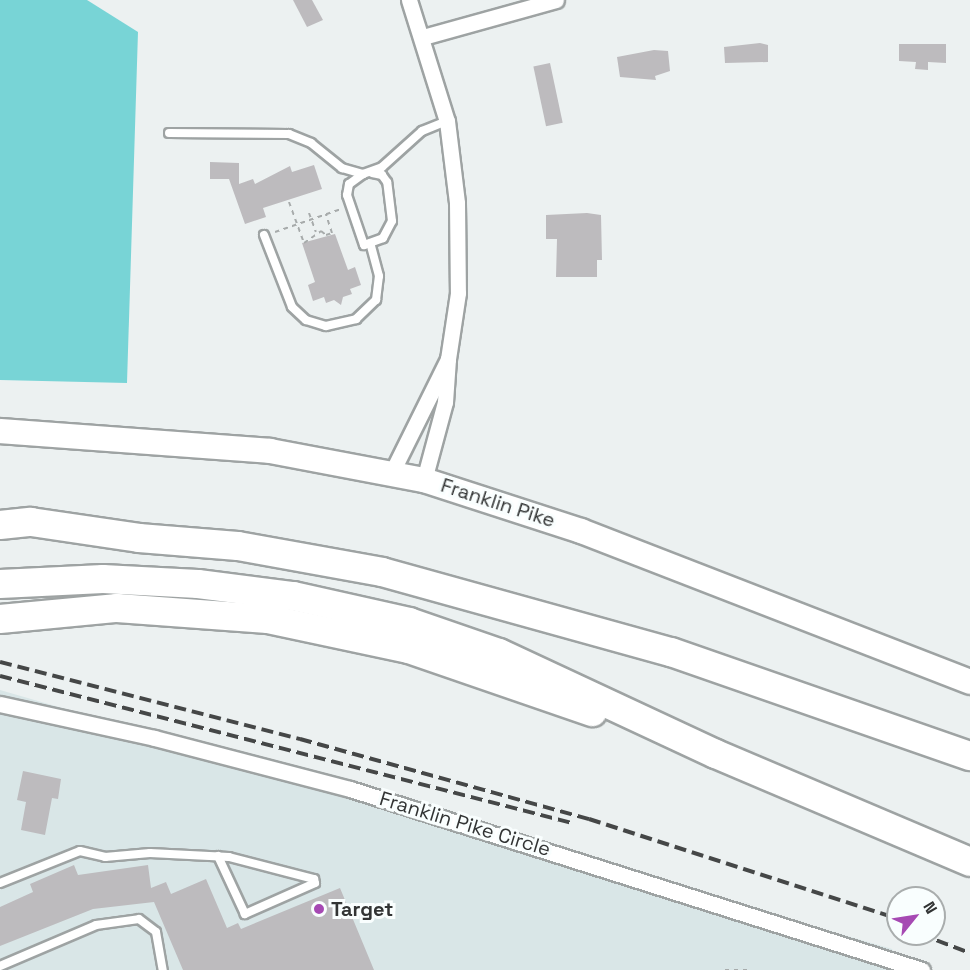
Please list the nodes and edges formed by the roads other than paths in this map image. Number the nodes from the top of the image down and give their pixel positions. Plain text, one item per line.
1 (409, 0) edge
2 (556, 0) edge
3 (423, 37) junction
4 (447, 121) junction
5 (169, 133) dead end
6 (391, 159) junction
7 (367, 173) junction
8 (390, 190) junction
9 (264, 235) road end
10 (370, 243) junction
11 (448, 359) junction
12 (0, 431) edge
13 (392, 472) junction
14 (423, 480) junction
15 (0, 525) edge
16 (139, 538) junction
17 (0, 542) edge
18 (0, 584) edge
19 (0, 619) edge
20 (970, 682) edge
21 (0, 705) edge
22 (716, 754) junction
23 (970, 756) edge
24 (218, 856) junction
25 (970, 861) edge
26 (0, 884) edge
27 (0, 966) edge
28 (163, 970) edge
29 (922, 970) edge

1 - 3 street
2 - 3 street
3 - 4 street
4 - 6 lane
4 - 11 street
5 - 7 lane
6 - 7 lane
6 - 8 lane
7 - 8 lane
7 - 10 lane
8 - 10 lane
9 - 10 lane
11 - 13 street
11 - 14 street
12 - 13 main road, Franklin Pike
13 - 14 main road, Franklin Pike
14 - 20 main road, Franklin Pike
15 - 16 highway
16 - 17 highway
16 - 23 highway
18 - 22 highway
19 - 22 highway
21 - 29 street, Franklin Pike Circle
22 - 25 highway
24 - 24 lane
24 - 26 lane
27 - 28 lane

